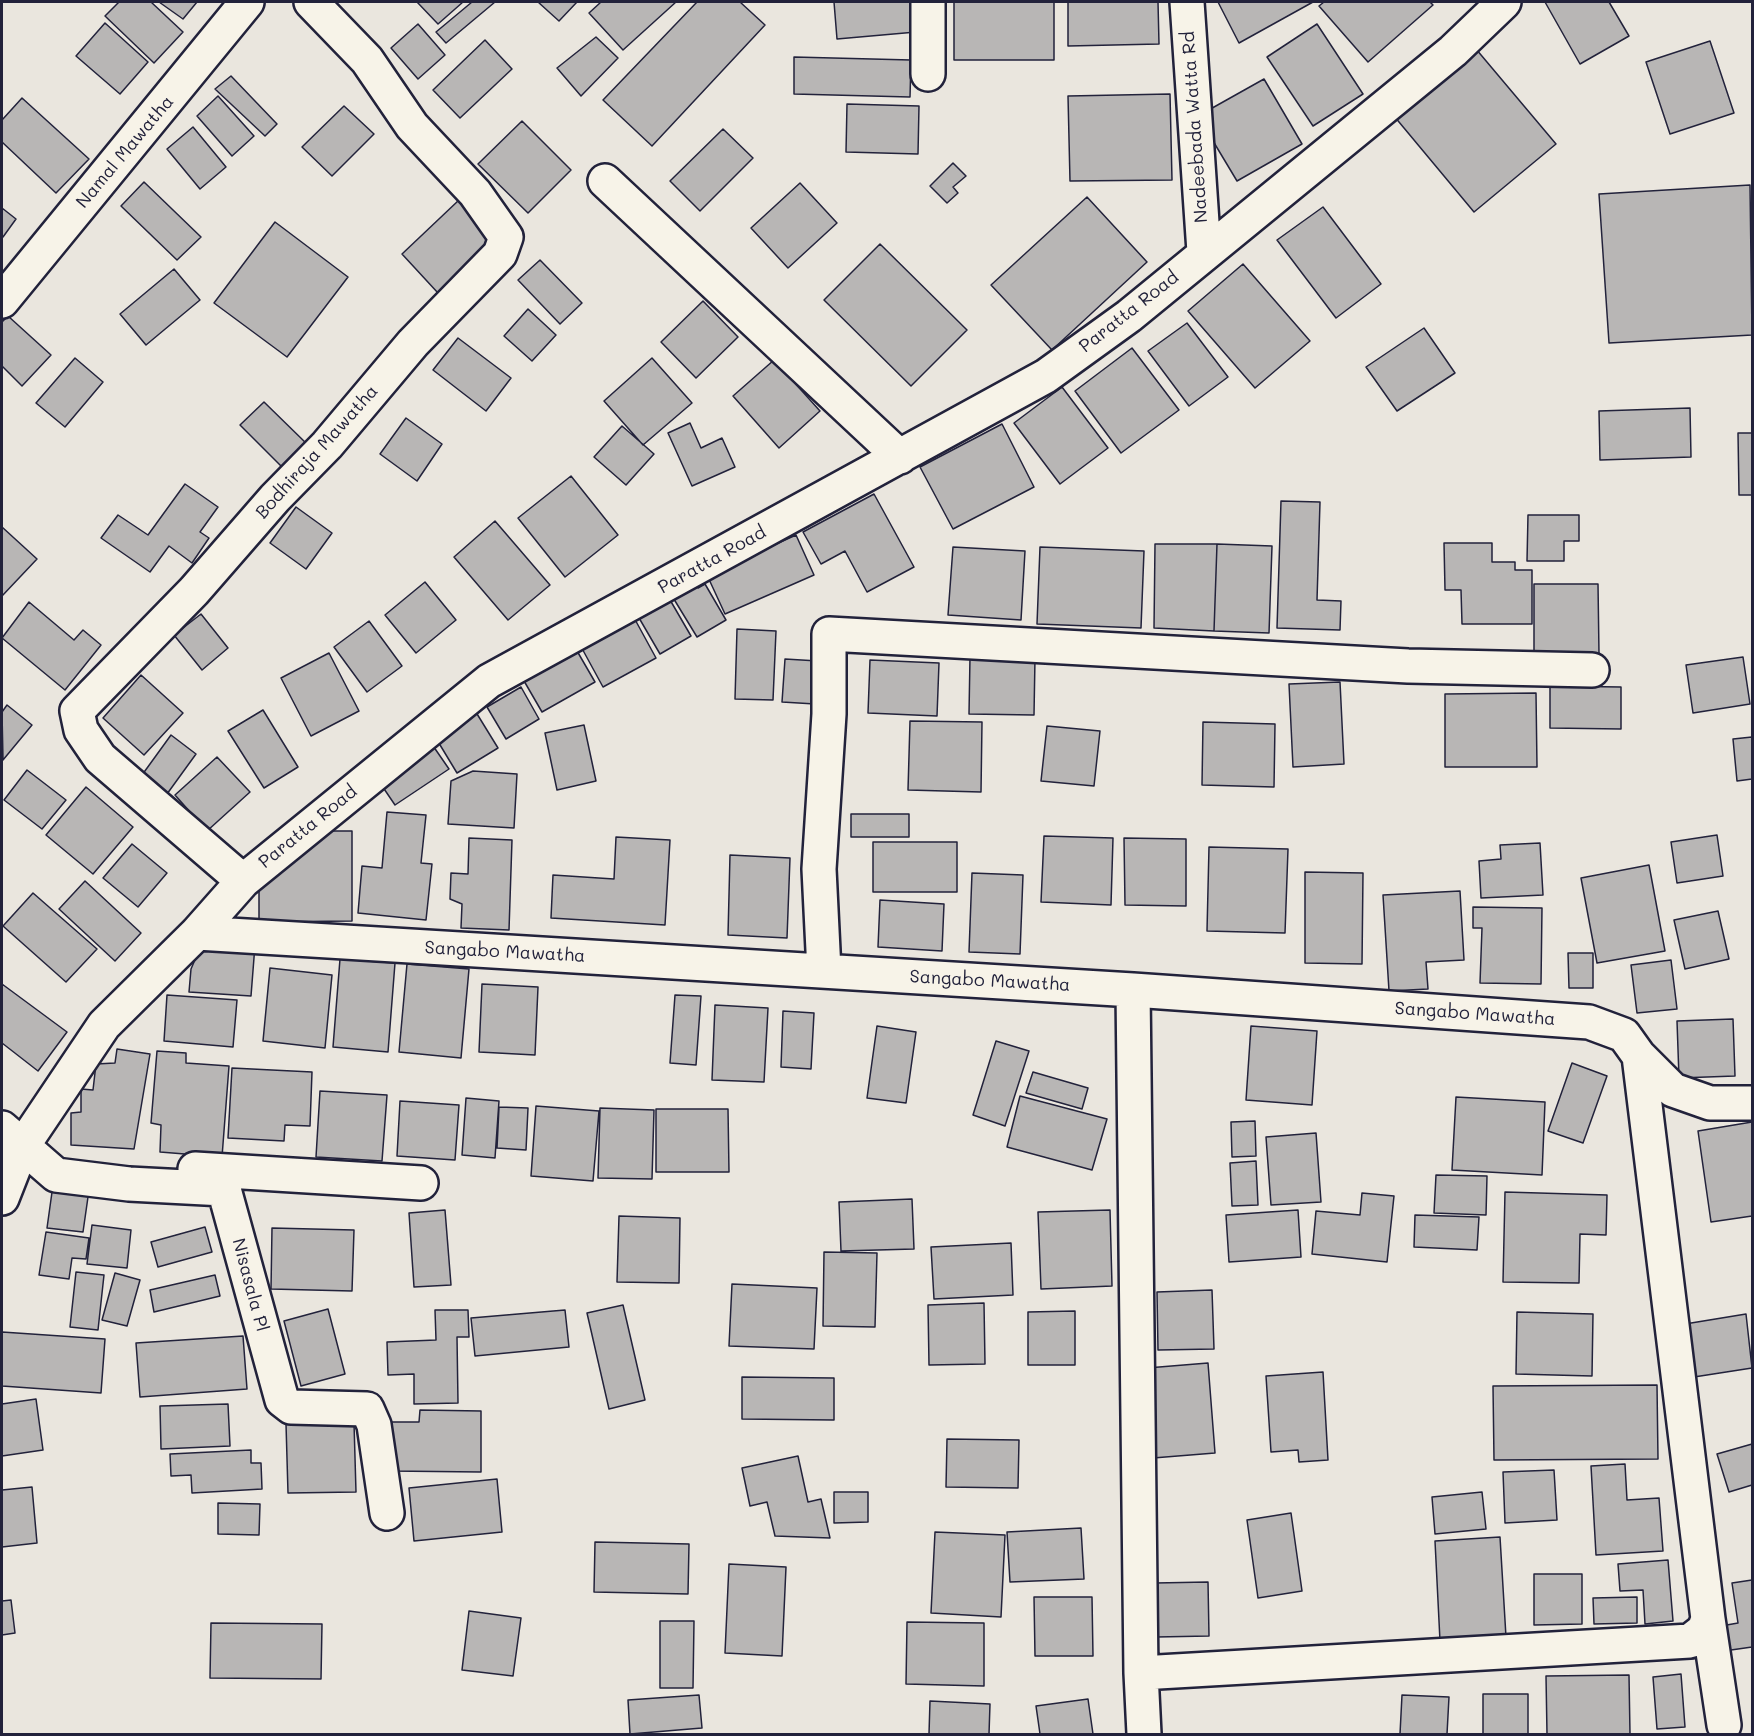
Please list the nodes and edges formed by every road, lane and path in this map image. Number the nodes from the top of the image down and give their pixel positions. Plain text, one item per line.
1 (247, 2) edge
2 (311, 2) edge
3 (928, 2) edge
4 (1186, 2) edge
5 (1504, 2) edge
6 (928, 74) dead end
7 (605, 182) dead end
8 (1204, 252) junction
9 (2, 301) edge
10 (900, 457) junction
11 (1592, 670) dead end
12 (243, 881) junction
13 (197, 933) junction
14 (824, 971) junction
15 (1133, 990) junction
16 (1639, 1056) junction
17 (1752, 1103) edge
18 (11, 1138) edge
19 (421, 1183) dead end
20 (2, 1198) edge
21 (387, 1513) dead end
22 (1708, 1618) junction
23 (1141, 1673) junction
24 (1724, 1725) dead end
25 (1144, 1734) edge

1 - 9 street, Namal Mawatha
2 - 12 street, Bodhiraja Mawatha
3 - 6 street
4 - 8 street, Nadeebada Watta Rd
5 - 8 street, Paratta Road
7 - 10 street
8 - 10 street, Paratta Road
10 - 12 street, Paratta Road
11 - 14 street
12 - 13 street, Paratta Road
13 - 14 street, Sangabo Mawatha
13 - 18 street, Paratta Road
14 - 15 street, Sangabo Mawatha
15 - 16 street, Sangabo Mawatha
15 - 23 street
16 - 17 street, Sangabo Mawatha
16 - 22 street
18 - 19 street
18 - 20 street, Paratta Road
18 - 21 street, Nisasala Pl
22 - 23 street
22 - 24 street
23 - 25 street

